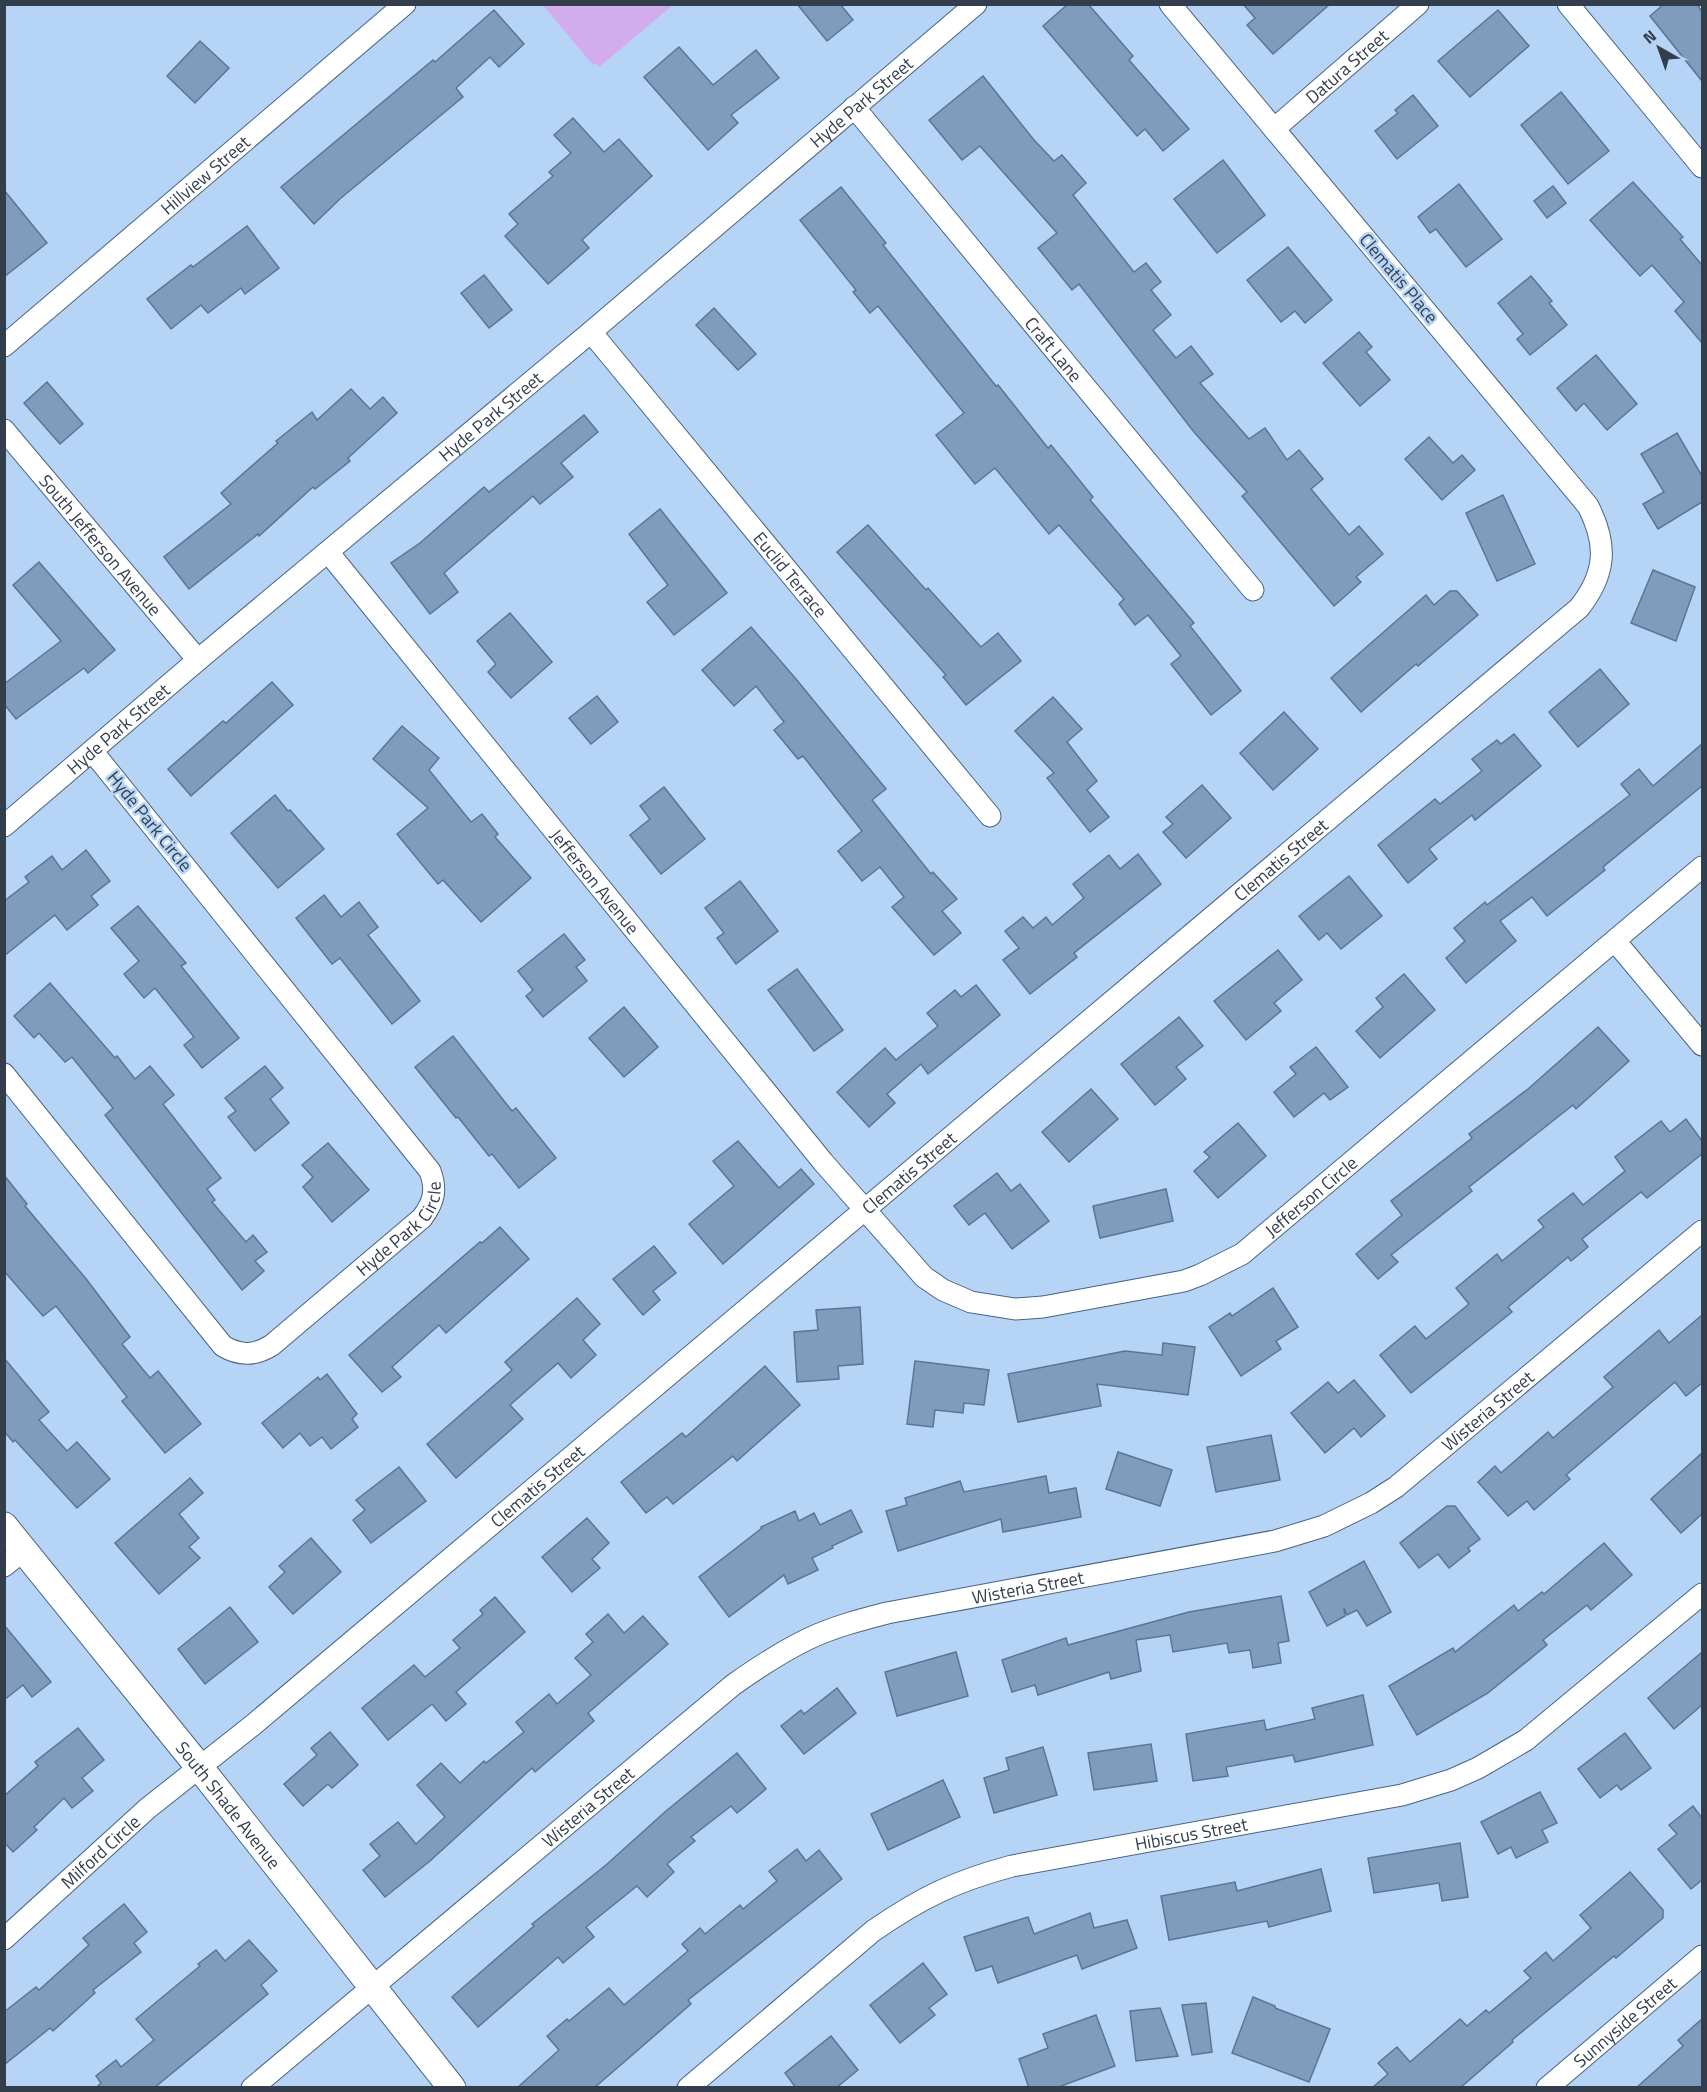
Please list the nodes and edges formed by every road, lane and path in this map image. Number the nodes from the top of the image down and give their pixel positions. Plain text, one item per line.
1 (405, 4) edge
2 (976, 4) edge
3 (1170, 4) edge
4 (1418, 4) edge
5 (1568, 4) edge
6 (854, 107) junction
7 (1274, 129) junction
8 (1702, 166) edge
9 (591, 332) junction
10 (4, 346) edge
11 (4, 430) edge
12 (328, 552) junction
13 (1601, 564) joint
14 (1253, 590) dead end
15 (198, 660) junction
16 (93, 752) junction
17 (990, 816) dead end
18 (4, 826) edge
19 (1702, 867) edge
20 (1615, 941) junction
21 (1702, 1045) edge
22 (4, 1074) edge
23 (865, 1210) junction
24 (1702, 1231) edge
25 (4, 1526) edge
26 (14, 1558) edge
27 (1702, 1594) edge
28 (200, 1768) junction
29 (4, 1939) edge
30 (1702, 1956) edge
31 (373, 1986) junction
32 (252, 2088) edge
33 (452, 2088) edge
34 (688, 2088) edge
35 (1547, 2088) edge

1 - 10 street, Hillview Street
2 - 6 street, Hyde Park Street
3 - 7 street, Clematis Place
4 - 7 street, Datura Street
5 - 8 street
6 - 9 street, Hyde Park Street
6 - 14 street, Craft Lane
7 - 13 street, Clematis Place
9 - 12 street, Hyde Park Street
9 - 17 street, Euclid Terrace
11 - 15 street, South Jefferson Avenue
12 - 15 street, Hyde Park Street
12 - 23 street, Jefferson Avenue
13 - 23 street, Clematis Street
15 - 16 street, Hyde Park Street
16 - 18 street, Hyde Park Street
16 - 22 street, Hyde Park Circle
19 - 20 street, Jefferson Circle
20 - 21 street
20 - 23 street, Jefferson Circle
23 - 28 street, Clematis Street
24 - 31 street, Wisteria Street
25 - 26 street, South Shade Avenue
26 - 28 street, South Shade Avenue
27 - 34 street, Hibiscus Street
28 - 29 street, Milford Circle
28 - 31 street, South Shade Avenue
30 - 35 street, Sunnyside Street
31 - 32 street
31 - 33 street, South Shade Avenue

